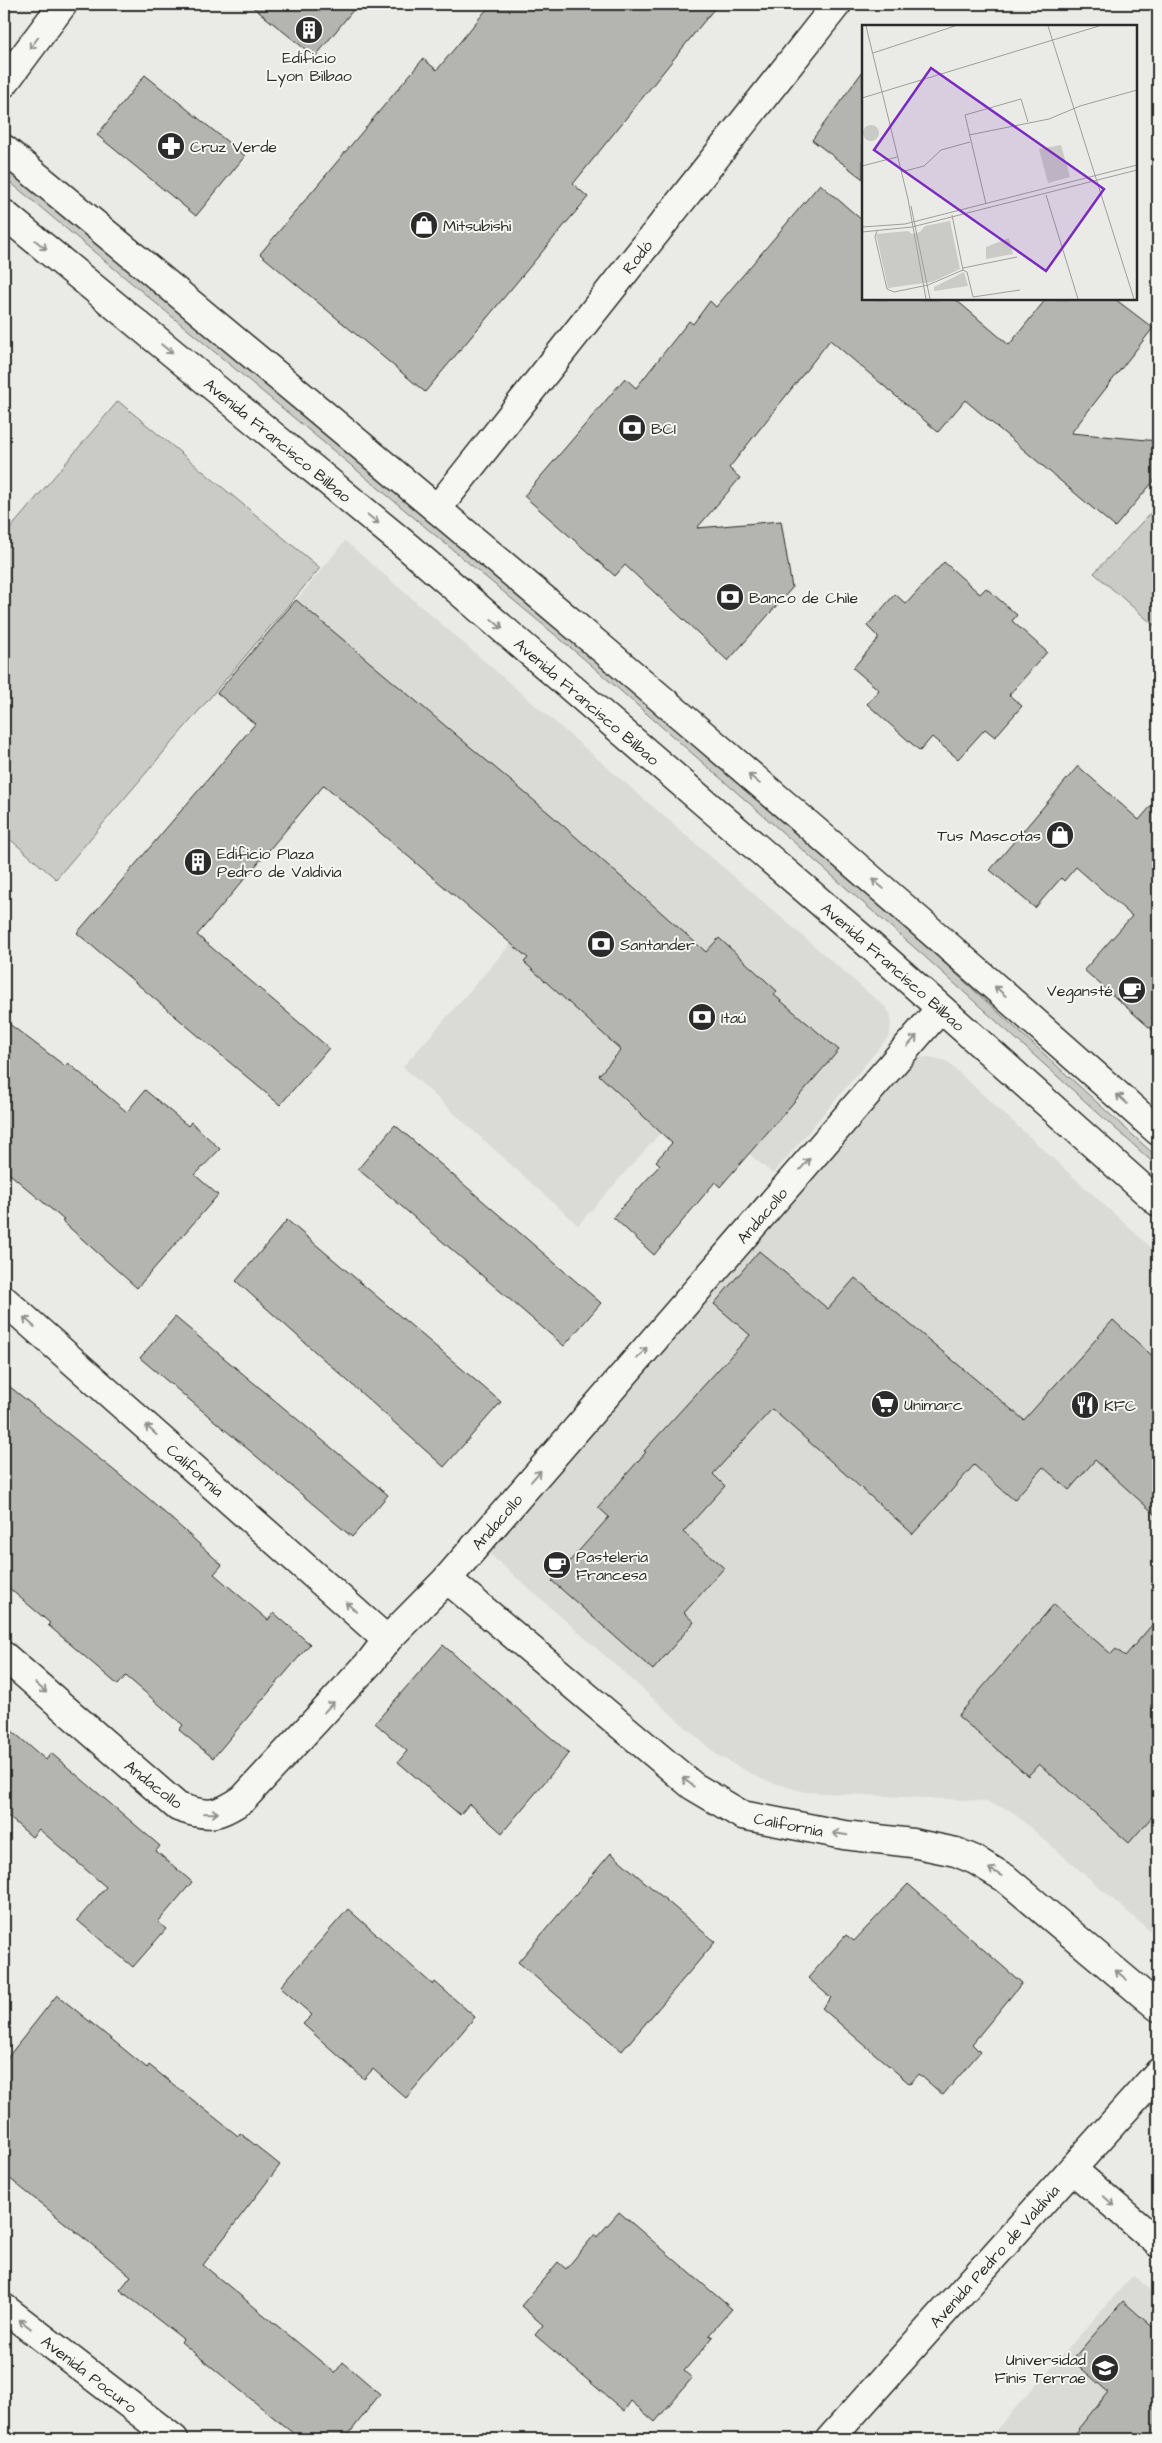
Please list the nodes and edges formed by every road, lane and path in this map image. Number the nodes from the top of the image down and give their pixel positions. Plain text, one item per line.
1 (63, 4) edge
2 (837, 4) edge
3 (4, 83) edge
4 (4, 149) edge
5 (4, 214) edge
6 (437, 509) junction
7 (940, 1009) junction
8 (1158, 1131) edge
9 (1158, 1202) edge
10 (4, 1300) edge
11 (447, 1579) junction
12 (387, 1640) junction
13 (4, 1656) edge
14 (1158, 2007) edge
15 (1158, 2073) edge
16 (1072, 2169) junction
17 (1158, 2243) edge
18 (4, 2308) edge
19 (174, 2439) edge
20 (830, 2439) edge

1 -> 3 main road
2 - 6 main road, Rodó
4 - 6 main road
5 -> 7 main road, Avenida Francisco Bilbao
8 -> 6 main road
7 - 9 main road, Avenida Francisco Bilbao
11 -> 7 main road, Andacollo
12 -> 10 main road, California
11 - 12 main road, Andacollo
14 -> 11 main road, California
13 -> 12 main road, Andacollo
15 - 16 main road, Avenida Pedro de Valdivia
16 -> 17 main road
16 - 20 main road, Avenida Pedro de Valdivia
19 -> 18 main road, Avenida Pocuro

